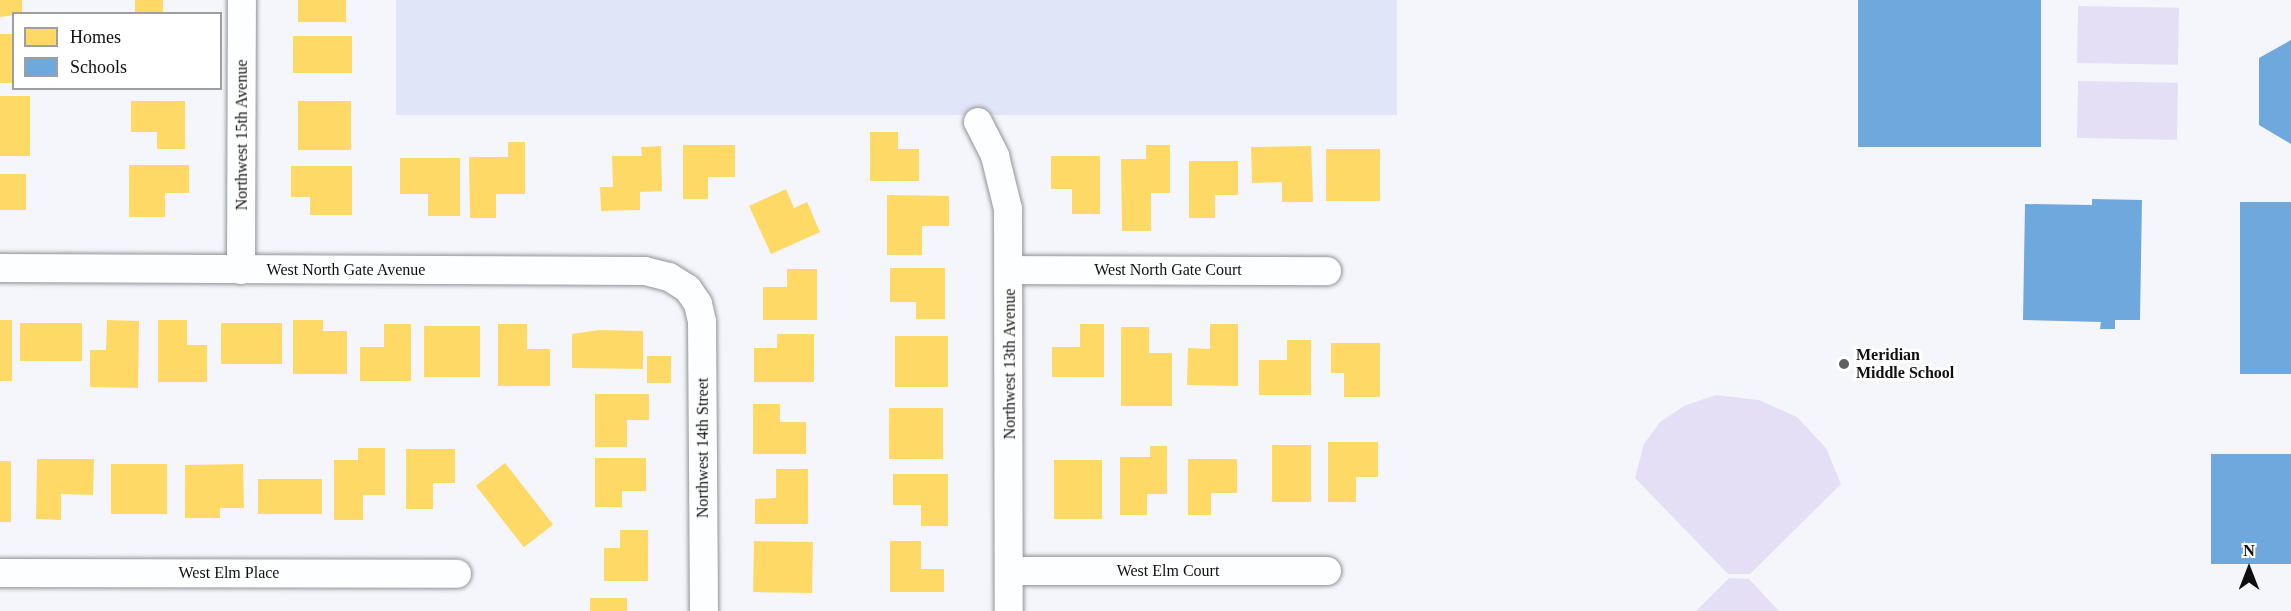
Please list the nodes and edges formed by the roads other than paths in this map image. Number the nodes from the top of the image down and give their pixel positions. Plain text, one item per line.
1 (242, 0) edge
2 (978, 122) dead end
3 (0, 268) edge
4 (241, 270) junction
5 (1010, 270) junction
6 (1327, 271) dead end
7 (688, 289) joint
8 (1009, 571) junction
9 (1327, 571) dead end
10 (0, 573) edge
11 (457, 574) dead end
12 (704, 611) edge
13 (1009, 611) edge

1 - 4 street, Northwest 15th Avenue
2 - 5 street, Northwest 13th Avenue
3 - 4 street, West North Gate Avenue
4 - 7 street, West North Gate Avenue
5 - 6 street, West North Gate Court
5 - 8 street, Northwest 13th Avenue
7 - 12 street, Northwest 14th Street
8 - 9 street, West Elm Court
8 - 13 street, Northwest 13th Avenue
10 - 11 street, West Elm Place

